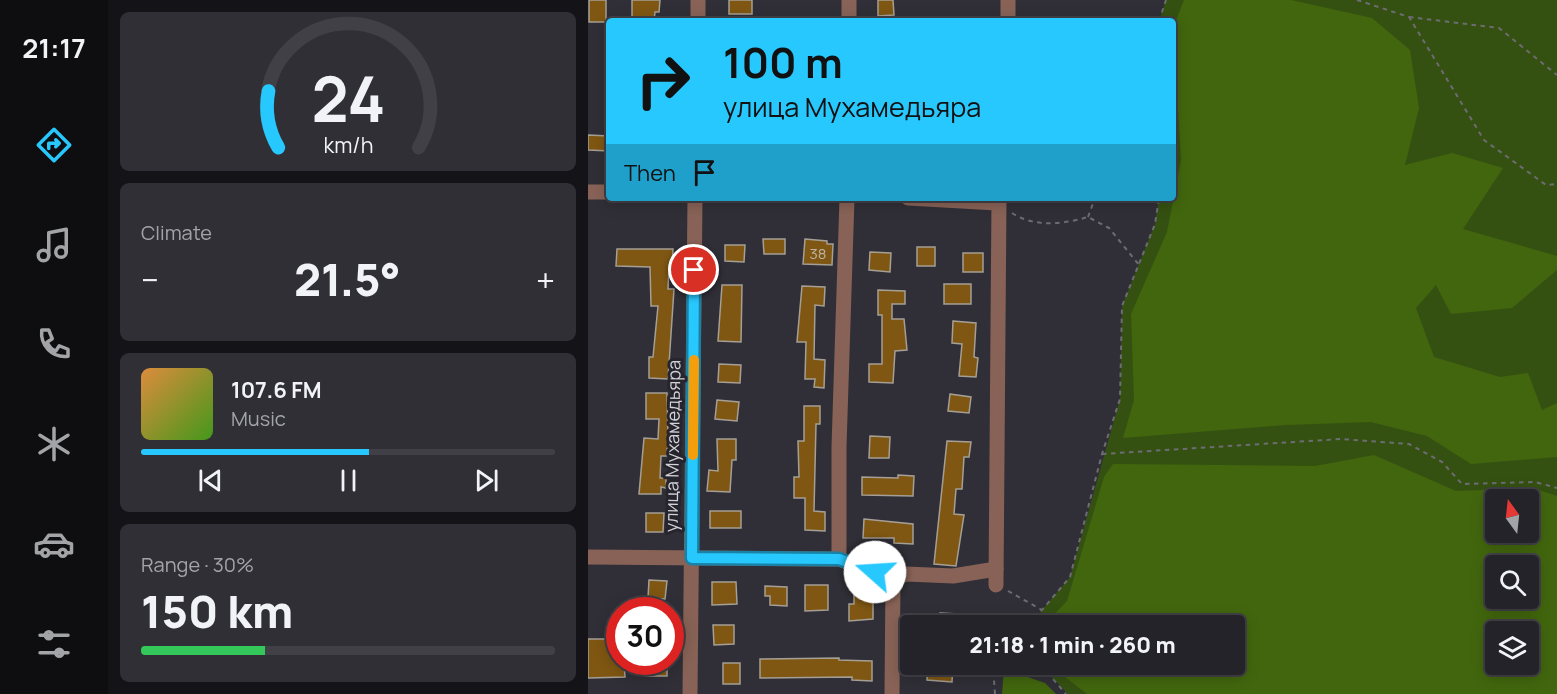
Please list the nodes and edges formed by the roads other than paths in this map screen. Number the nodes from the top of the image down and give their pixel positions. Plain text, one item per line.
1 (698, 0) edge
2 (849, 0) edge
3 (1008, 0) edge
4 (698, 18) edge
5 (849, 18) edge
6 (1008, 18) edge
7 (588, 192) edge
8 (606, 192) edge
9 (695, 201) edge
10 (847, 201) edge
11 (998, 201) edge
12 (588, 557) edge
13 (692, 558) junction
14 (839, 559) junction
15 (893, 578) junction
16 (690, 694) edge
17 (892, 694) edge

1 - 4 street
2 - 5 street
3 - 6 street
7 - 8 street
9 - 13 street, улица Мухамедьяра
10 - 14 street
11 - 15 street
12 - 13 street
13 - 14 street
13 - 16 street, улица Мухамедьяра
14 - 15 street
15 - 17 street

